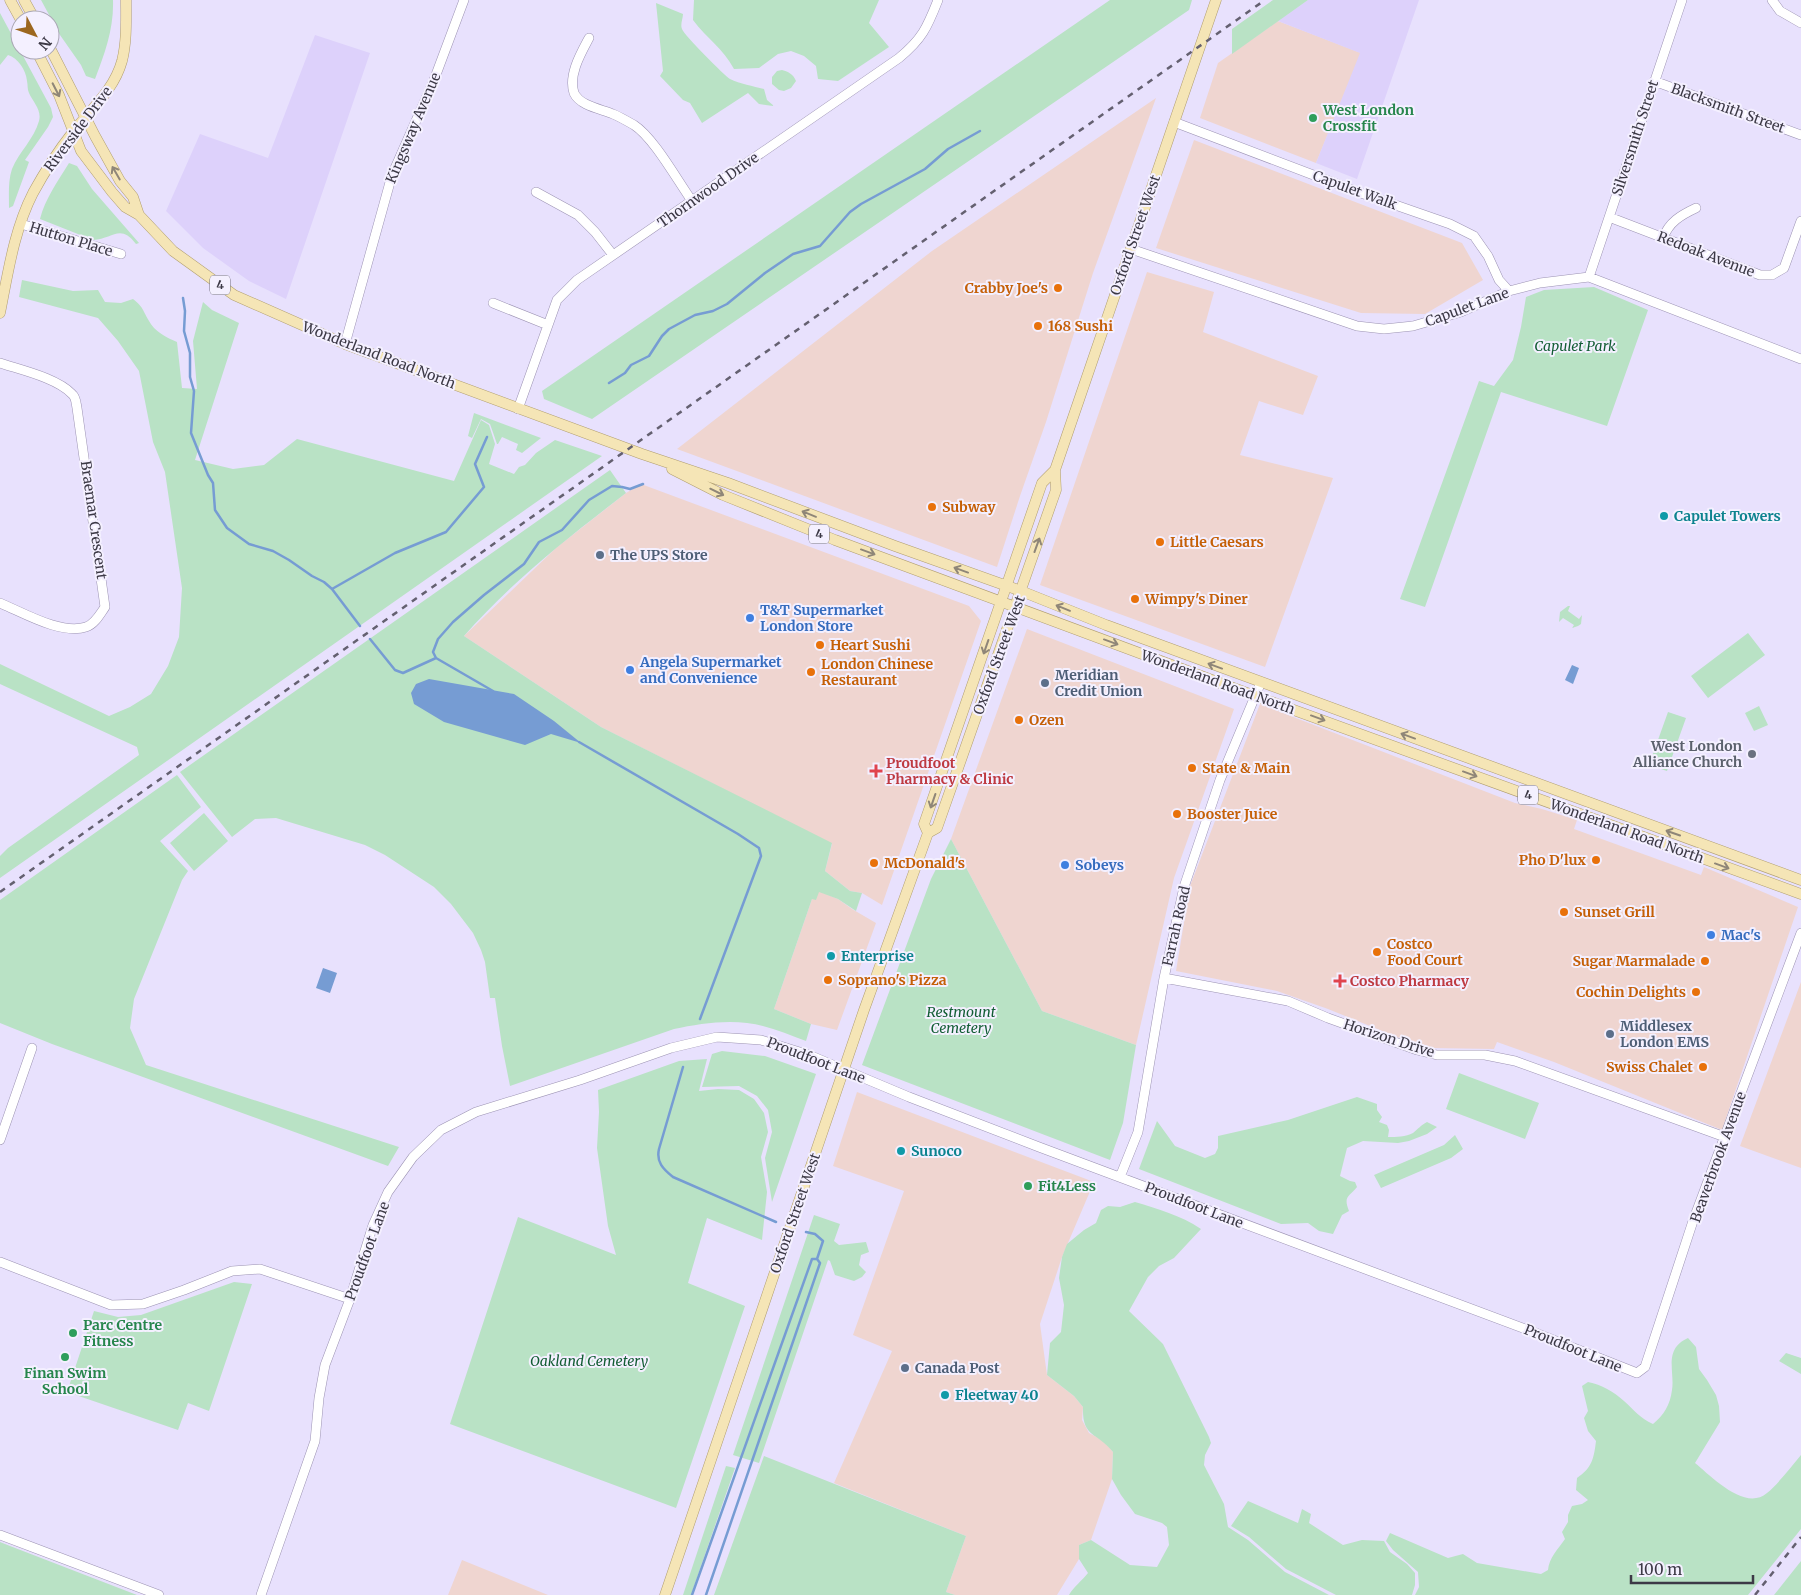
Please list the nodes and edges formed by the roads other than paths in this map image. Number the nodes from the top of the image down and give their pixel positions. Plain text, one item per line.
1 (126, 0) edge
2 (464, 0) edge
3 (938, 0) edge
4 (1216, 0) edge
5 (1682, 0) edge
6 (1772, 0) edge
7 (1801, 23) edge
8 (589, 38) dead end
9 (41, 60) edge
10 (56, 60) edge
11 (1654, 81) junction
12 (85, 118) junction
13 (1174, 122) junction
14 (73, 132) junction
15 (1801, 135) edge
16 (536, 192) dead end
17 (692, 201) junction
18 (1696, 208) dead end
19 (140, 215) junction
20 (1609, 217) junction
21 (1801, 221) edge
22 (21, 224) junction
23 (1663, 238) junction
24 (1130, 249) junction
25 (121, 254) dead end
26 (613, 255) junction
27 (1588, 277) junction
28 (1509, 291) junction
29 (493, 303) dead end
30 (0, 313) edge
31 (548, 324) junction
32 (344, 344) junction
33 (1801, 359) edge
34 (0, 364) edge
35 (518, 409) junction
36 (642, 454) junction
37 (1055, 470) junction
38 (1007, 586) junction
39 (1021, 591) junction
40 (1002, 601) junction
41 (0, 603) edge
42 (1016, 606) junction
43 (1261, 682) junction
44 (1256, 696) junction
45 (928, 833) junction
46 (1801, 880) edge
47 (1801, 894) edge
48 (1801, 933) edge
49 (1164, 978) junction
50 (32, 1048) dead end
51 (844, 1070) junction
52 (1725, 1136) junction
53 (0, 1140) edge
54 (1120, 1177) junction
55 (0, 1262) edge
56 (350, 1299) junction
57 (1630, 1371) joint
58 (0, 1535) edge
59 (159, 1595) edge
60 (261, 1595) edge
61 (665, 1595) edge

1 - 12 main road, Riverside Drive
2 - 32 street, Kingsway Avenue
3 - 17 street, Thornwood Drive
4 - 13 main road, Oxford Street West
5 - 11 street, Silversmith Street
6 - 7 street
8 - 17 street
9 -> 14 main road, Wonderland Road North
10 - 12 main road, Wonderland Road North / 4
11 - 15 street, Blacksmith Street
11 - 20 street, Silversmith Street
12 - 14 main road, Riverside Drive
19 -> 12 main road, Wonderland Road North / 4
13 - 24 main road, Oxford Street West
13 - 28 street, Capulet Walk
14 - 19 main road, Wonderland Road North / 4
14 - 22 main road, Riverside Drive
16 - 26 street
17 - 26 street, Thornwood Drive
18 - 23 street
19 - 32 main road, Wonderland Road North / 4
20 - 23 street, Redoak Avenue
20 - 27 street, Silversmith Street
21 - 23 street, Redoak Avenue
22 - 25 street, Hutton Place
22 - 30 main road, Riverside Drive
24 - 28 street, Capulet Lane
24 - 37 main road, Oxford Street West
26 - 31 street, Thornwood Drive
27 - 28 street, Capulet Lane
27 - 33 street, Capulet Lane
29 - 31 street
31 - 35 street, Thornwood Drive
32 - 35 main road, Wonderland Road North / 4
34 - 41 street, Braemar Crescent
35 - 36 main road, Wonderland Road North / 4
38 -> 36 main road, Wonderland Road North / 4
36 -> 40 main road, Wonderland Road North / 4
37 - 38 main road, Oxford Street West
39 -> 37 main road, Oxford Street West
38 - 39 main road, Wonderland Road North / 4
38 - 40 main road, Oxford Street West
39 - 42 main road, Oxford Street West
43 -> 39 main road, Wonderland Road North / 4
40 - 42 main road, Wonderland Road North / 4
40 -> 45 main road, Oxford Street West
42 -> 44 main road, Wonderland Road North / 4
42 - 45 main road, Oxford Street West
43 - 44 street, Farrah Road
46 -> 43 main road, Wonderland Road North / 4
44 -> 47 main road, Wonderland Road North / 4
44 - 49 street, Farrah Road
45 - 51 main road, Oxford Street West
48 - 52 street, Beaverbrook Avenue
49 - 52 street, Horizon Drive
49 - 54 street, Farrah Road
50 - 53 street
51 - 54 street, Proudfoot Lane
51 - 56 street, Proudfoot Lane
51 - 61 main road, Oxford Street West
52 - 57 street, Beaverbrook Avenue
54 - 57 street, Proudfoot Lane
55 - 56 street
56 - 60 street, Proudfoot Lane
58 - 59 street

